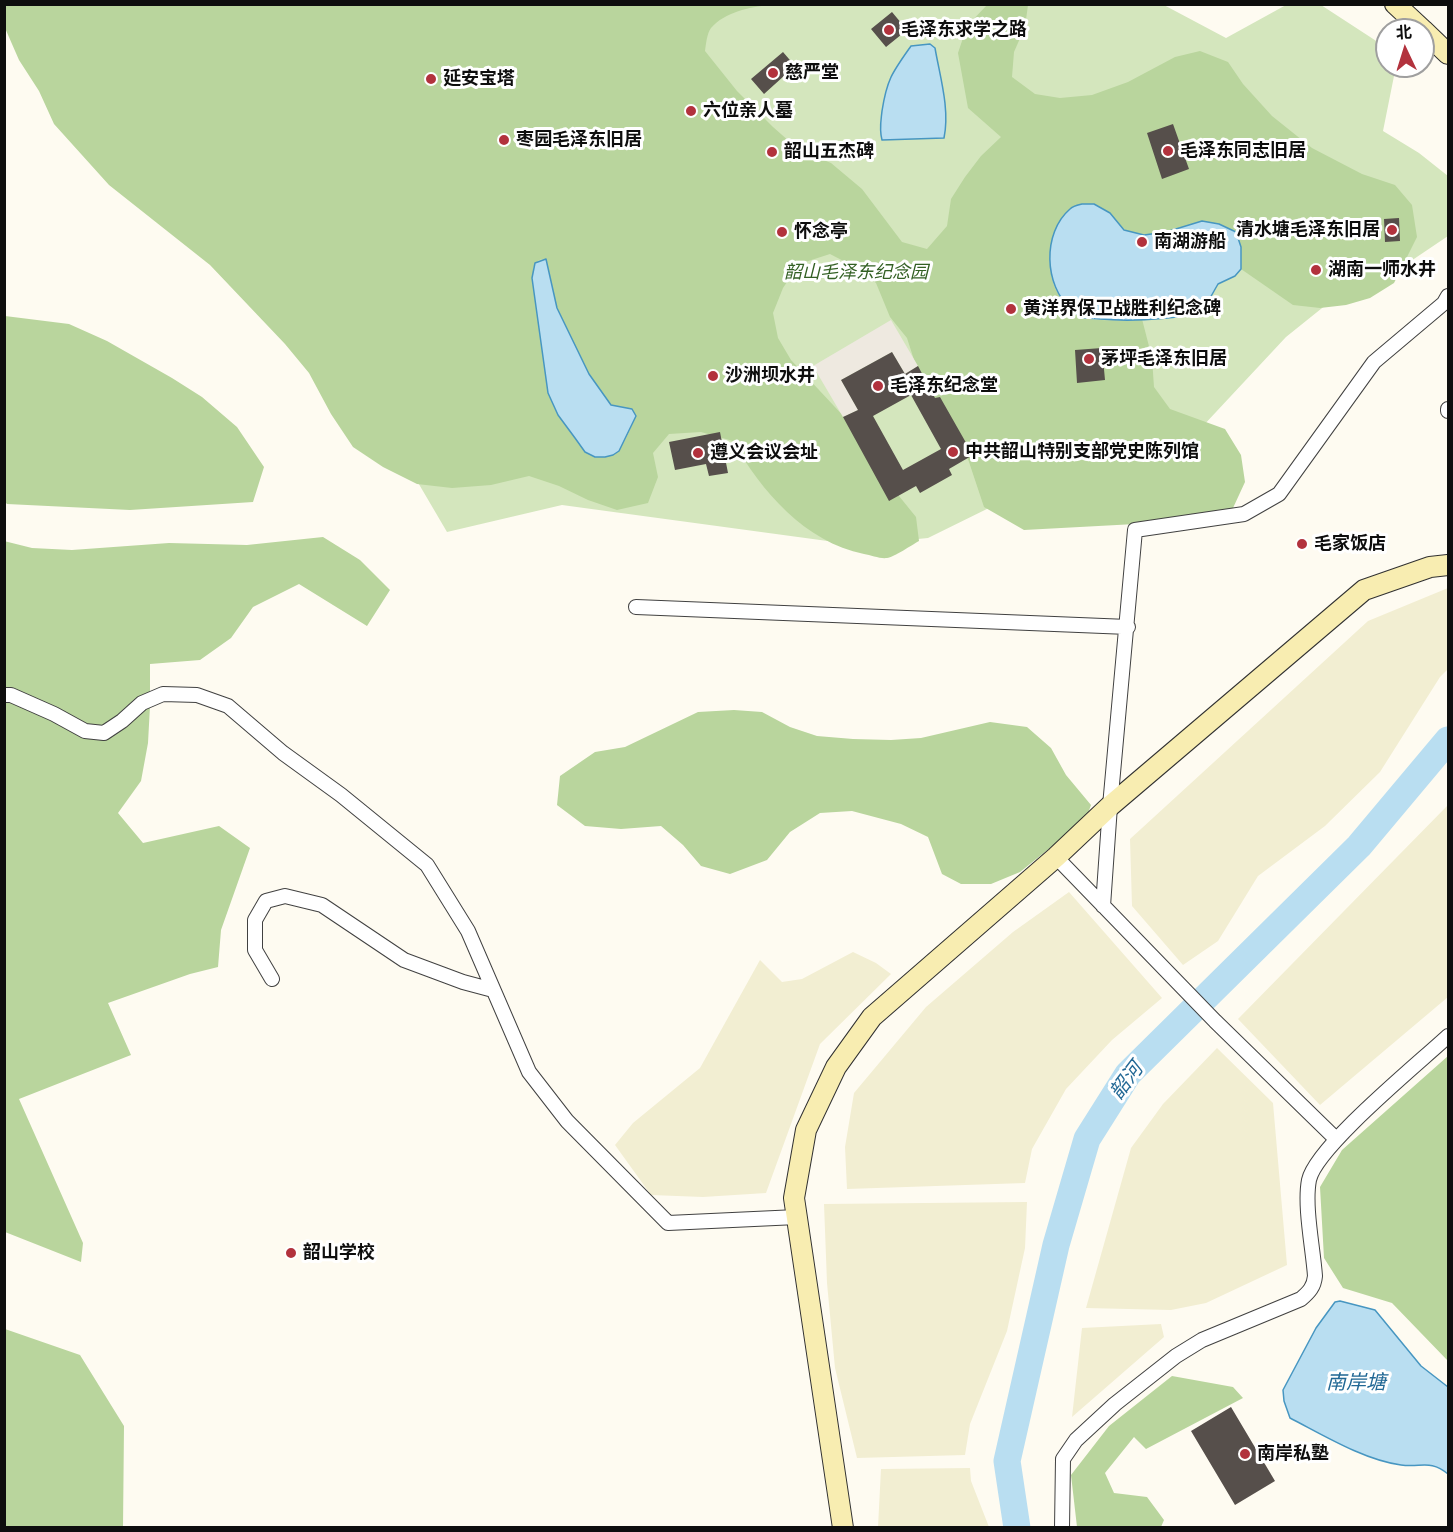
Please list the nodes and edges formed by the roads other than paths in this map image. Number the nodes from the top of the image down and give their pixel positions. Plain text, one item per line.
1 (1435, 41) edge
2 (1449, 54) edge
3 (1449, 296) edge
4 (1449, 565) edge
5 (636, 607) dead end
6 (1128, 627) junction
7 (4, 695) edge
8 (1110, 806) junction
9 (1056, 857) junction
10 (1103, 906) junction
11 (272, 979) dead end
12 (493, 990) junction
13 (1449, 1036) edge
14 (1336, 1139) junction
15 (797, 1217) junction
16 (843, 1527) edge
17 (1062, 1527) edge

1 - 2 main road
3 - 6 street
4 - 8 main road
5 - 6 street
6 - 8 street
7 - 12 street
8 - 9 main road
8 - 10 street
9 - 10 street
9 - 15 main road
10 - 14 street
11 - 12 street
12 - 15 street
13 - 14 street
14 - 17 street
15 - 16 main road

